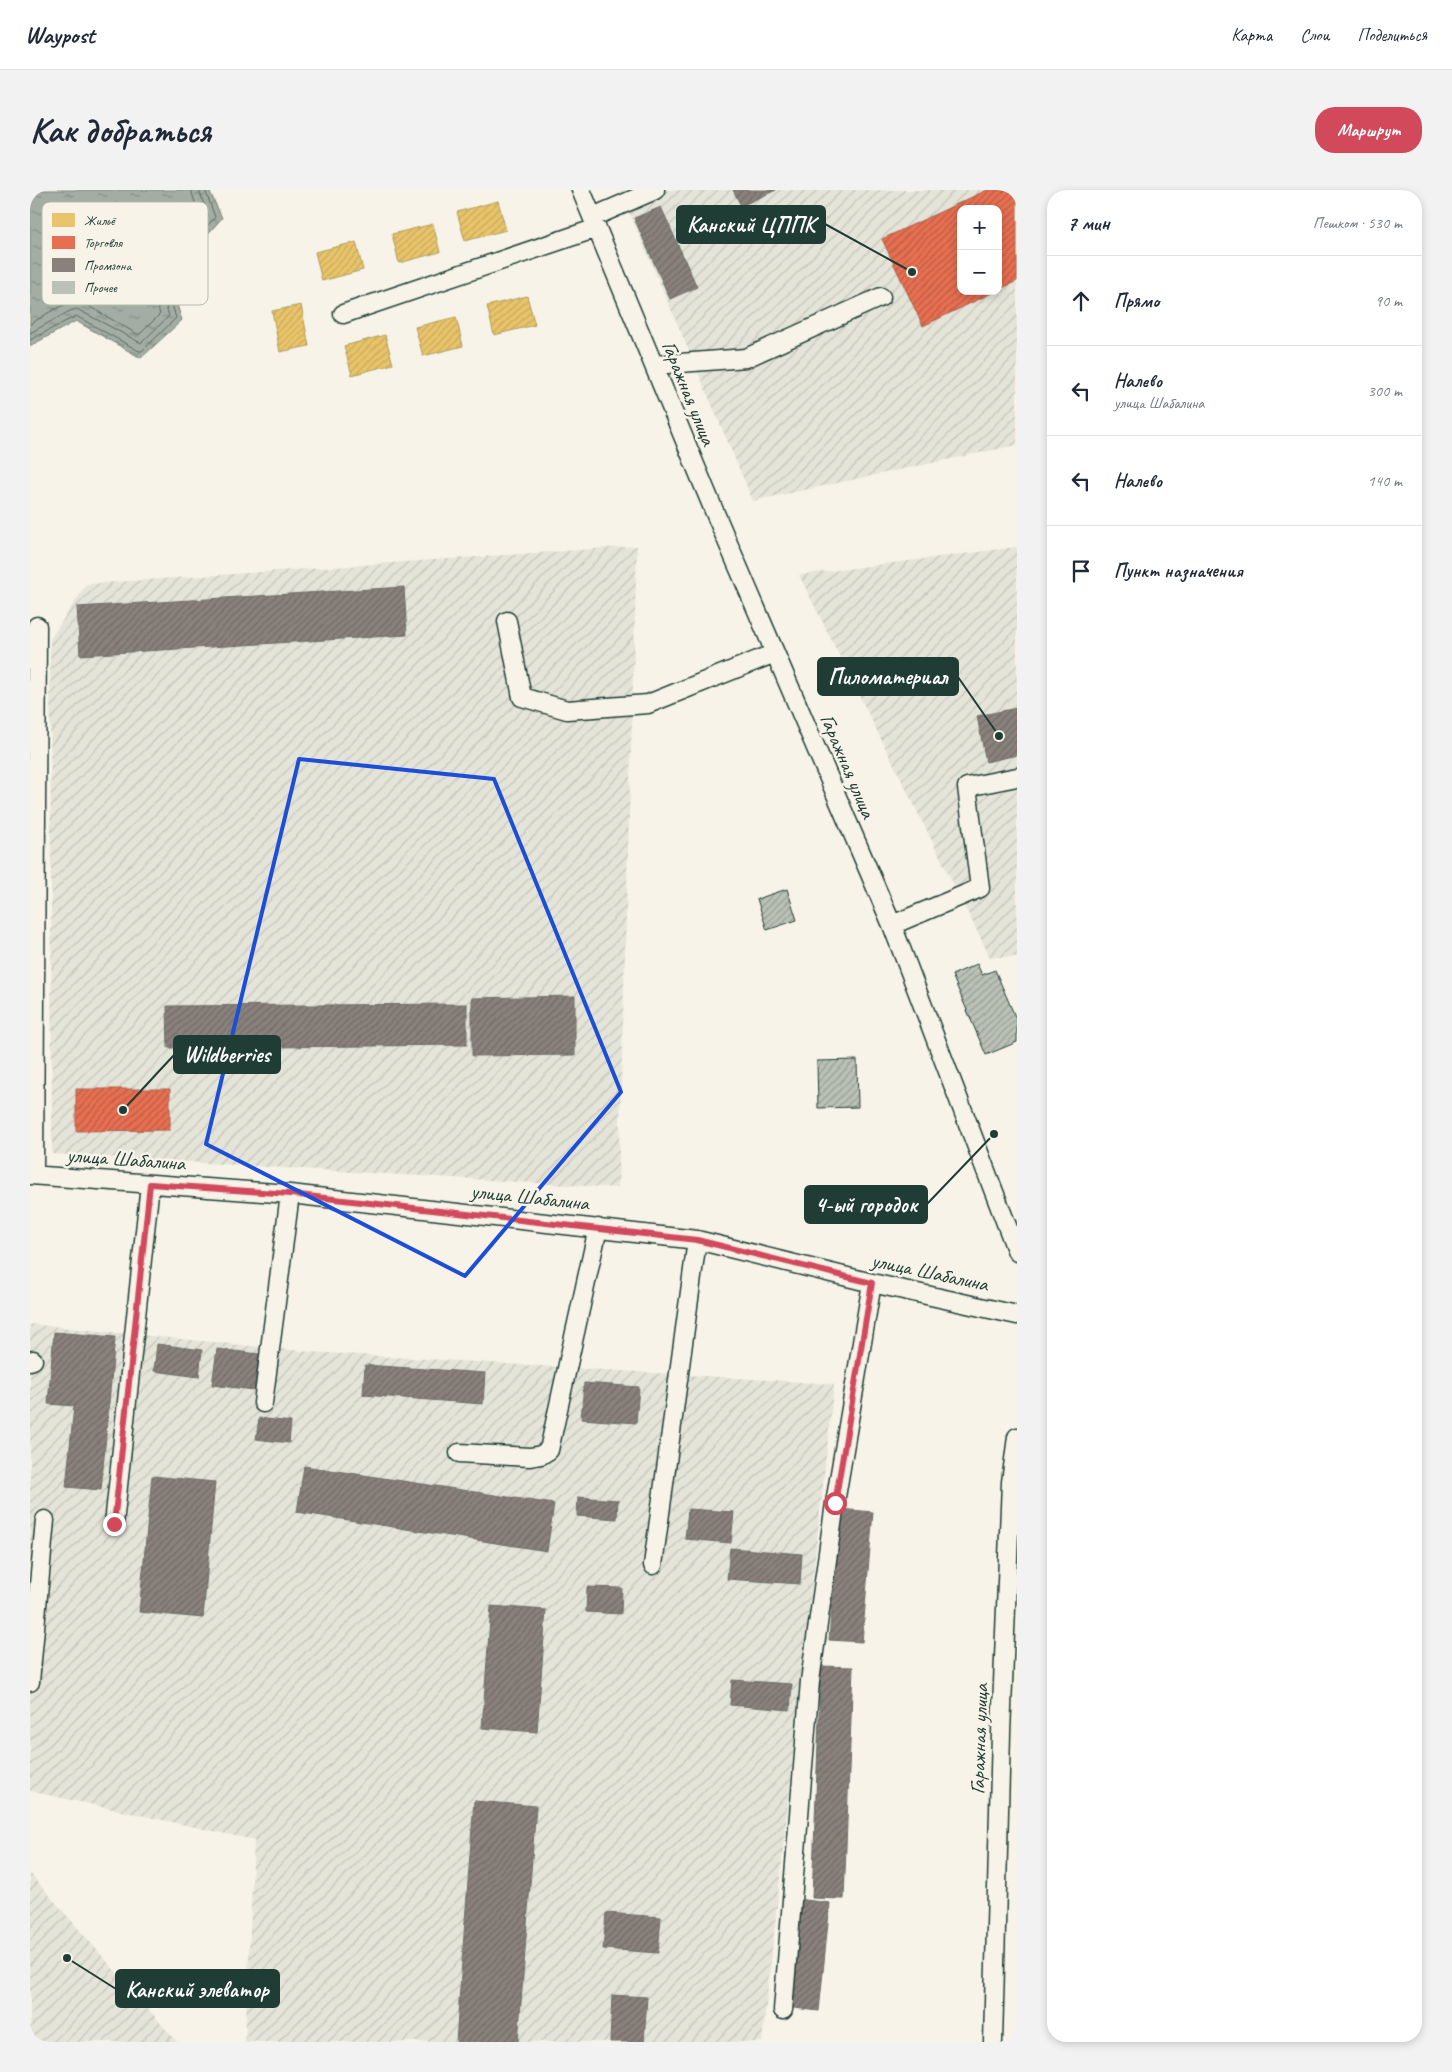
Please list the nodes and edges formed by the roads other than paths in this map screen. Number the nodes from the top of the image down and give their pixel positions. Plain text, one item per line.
1 (582, 190) edge
2 (655, 190) edge
3 (595, 223) junction
4 (881, 297) dead end
5 (343, 314) dead end
6 (654, 365) junction
7 (507, 621) dead end
8 (37, 626) dead end
9 (775, 654) junction
10 (1017, 777) edge
11 (892, 925) junction
12 (32, 1175) edge
13 (150, 1184) junction
14 (290, 1194) junction
15 (598, 1228) junction
16 (697, 1240) junction
17 (1017, 1252) edge
18 (872, 1283) junction
19 (1017, 1315) edge
20 (263, 1403) dead end
21 (1017, 1437) edge
22 (459, 1453) dead end
23 (1014, 1483) edge
24 (46, 1520) dead end
25 (114, 1524) dead end
26 (653, 1565) dead end
27 (30, 1682) edge
28 (783, 2010) dead end
29 (992, 2042) edge

1 - 3 street, Гаражная улица
2 - 3 street
3 - 5 street
3 - 6 street, Гаражная улица
4 - 6 street
6 - 9 street, Гаражная улица
7 - 9 street
8 - 12 street
9 - 11 street, Гаражная улица
10 - 11 street
11 - 17 street, Гаражная улица
12 - 13 street, улица Шабалина
13 - 14 street, улица Шабалина
13 - 25 street
14 - 15 street, улица Шабалина
14 - 20 street
15 - 16 street, улица Шабалина
15 - 22 street
16 - 18 street, улица Шабалина
16 - 26 street
18 - 19 street, улица Шабалина
18 - 28 street
21 - 23 street, Гаражная улица
23 - 29 street, Гаражная улица
24 - 27 street

